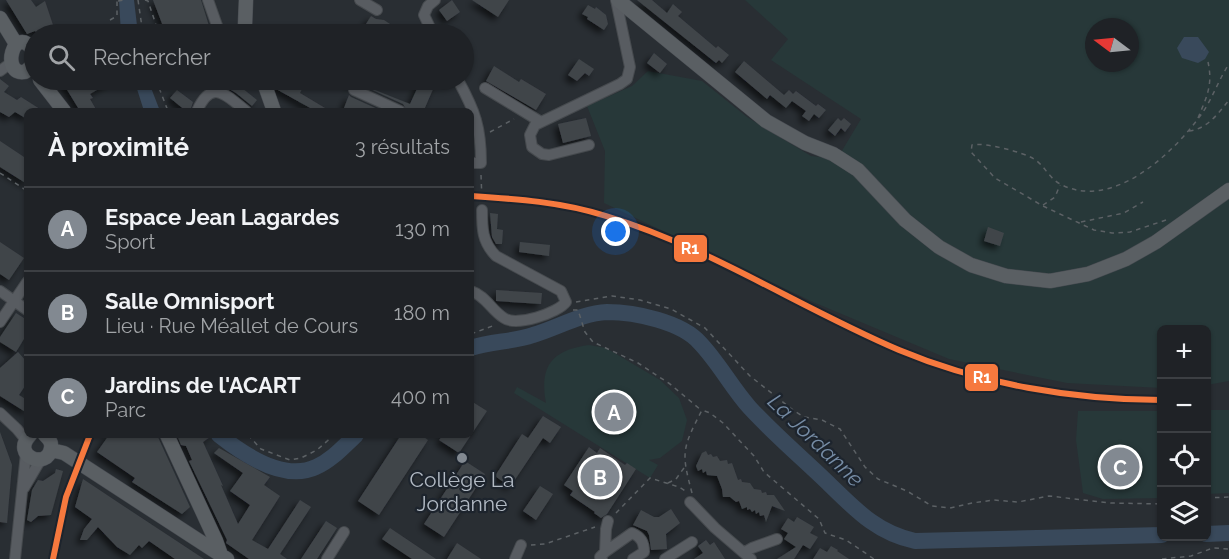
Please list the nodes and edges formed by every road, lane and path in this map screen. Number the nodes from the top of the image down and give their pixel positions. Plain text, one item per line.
1 (117, 0) edge
2 (124, 0) edge
3 (138, 0) edge
4 (145, 0) edge
5 (208, 0) edge
6 (246, 0) edge
7 (360, 0) edge
8 (435, 0) edge
9 (617, 0) edge
10 (631, 6) edge
11 (377, 10) dead end
12 (0, 18) edge
13 (110, 20) dead end
14 (142, 24) edge
15 (156, 24) edge
16 (216, 24) edge
17 (245, 24) edge
18 (428, 24) edge
19 (16, 44) junction
20 (24, 44) edge
21 (1208, 62) dead end
22 (1229, 64) edge
23 (4, 68) edge
24 (24, 73) edge
25 (485, 88) dead end
26 (48, 90) edge
27 (160, 90) edge
28 (266, 90) edge
29 (354, 90) dead end
30 (463, 90) edge
31 (1229, 100) edge
32 (62, 108) edge
33 (167, 108) edge
34 (199, 108) edge
35 (242, 108) edge
36 (273, 108) edge
37 (393, 108) edge
38 (473, 108) edge
39 (525, 112) junction
40 (474, 113) edge
41 (1196, 121) junction
42 (541, 122) junction
43 (1188, 131) junction
44 (480, 135) junction
45 (476, 145) edge
46 (589, 146) dead end
47 (476, 163) edge
48 (0, 173) edge
49 (1060, 184) junction
50 (24, 189) edge
51 (1229, 190) edge
52 (1143, 202) dead end
53 (1043, 206) junction
54 (482, 210) joint
55 (1080, 222) junction
56 (1182, 224) junction
57 (551, 286) junction
58 (24, 287) edge
59 (0, 291) edge
60 (474, 292) edge
61 (15, 301) junction
62 (567, 307) junction
63 (24, 308) edge
64 (547, 314) junction
65 (505, 320) junction
66 (0, 322) edge
67 (474, 333) edge
68 (702, 410) junction
69 (1, 413) edge
70 (167, 438) edge
71 (251, 438) edge
72 (331, 438) edge
73 (27, 443) edge
74 (49, 445) edge
75 (685, 468) junction
76 (667, 484) dead end
77 (22, 490) junction
78 (1229, 497) edge
79 (1211, 498) edge
80 (690, 502) joint
81 (1157, 504) edge
82 (608, 521) dead end
83 (344, 532) dead end
84 (777, 539) dead end
85 (692, 542) dead end
86 (521, 545) dead end
87 (1229, 549) edge
88 (604, 555) edge
89 (748, 556) edge
90 (224, 557) edge
91 (15, 559) edge
92 (327, 559) edge
93 (515, 559) edge
94 (633, 559) edge
95 (665, 559) edge
96 (874, 559) edge
97 (1162, 559) edge

1 - 2 path
1 - 13 path
3 - 14 path
4 - 15 path
5 - 16 street
6 - 17 main road
7 - 11 street
8 - 18 street
9 - 10 main road
9 - 42 street
10 - 56 main road
12 - 19 main road
19 - 20 main road
19 - 23 main road
21 - 41 path
22 - 41 path
23 - 24 main road
25 - 39 street
26 - 32 main road
27 - 33 path
28 - 36 main road
29 - 37 street
30 - 38 street
31 - 43 path
34 - 35 street
39 - 42 street
39 - 44 path
40 - 44 street
41 - 43 path
42 - 46 street
43 - 49 path
44 - 45 street
45 - 47 street
47 - 54 path
48 - 50 path
49 - 53 path
49 - 53 path
51 - 56 main road
52 - 55 path
53 - 55 path
54 - 57 street
55 - 56 path
57 - 62 street
57 - 64 street
58 - 61 street
59 - 61 street
60 - 65 street
61 - 63 street
61 - 66 street
62 - 64 street
62 - 68 path
62 - 81 path
64 - 65 street
65 - 67 path
68 - 75 path
68 - 96 path
69 - 73 street
70 - 90 main road
71 - 72 path
73 - 74 main road
73 - 77 street
74 - 77 street
74 - 90 main road
75 - 76 path
75 - 80 path
77 - 91 street
78 - 79 path
80 - 89 street
82 - 88 street
83 - 92 street
84 - 89 street
85 - 95 street
86 - 93 street
87 - 97 path
88 - 94 street

